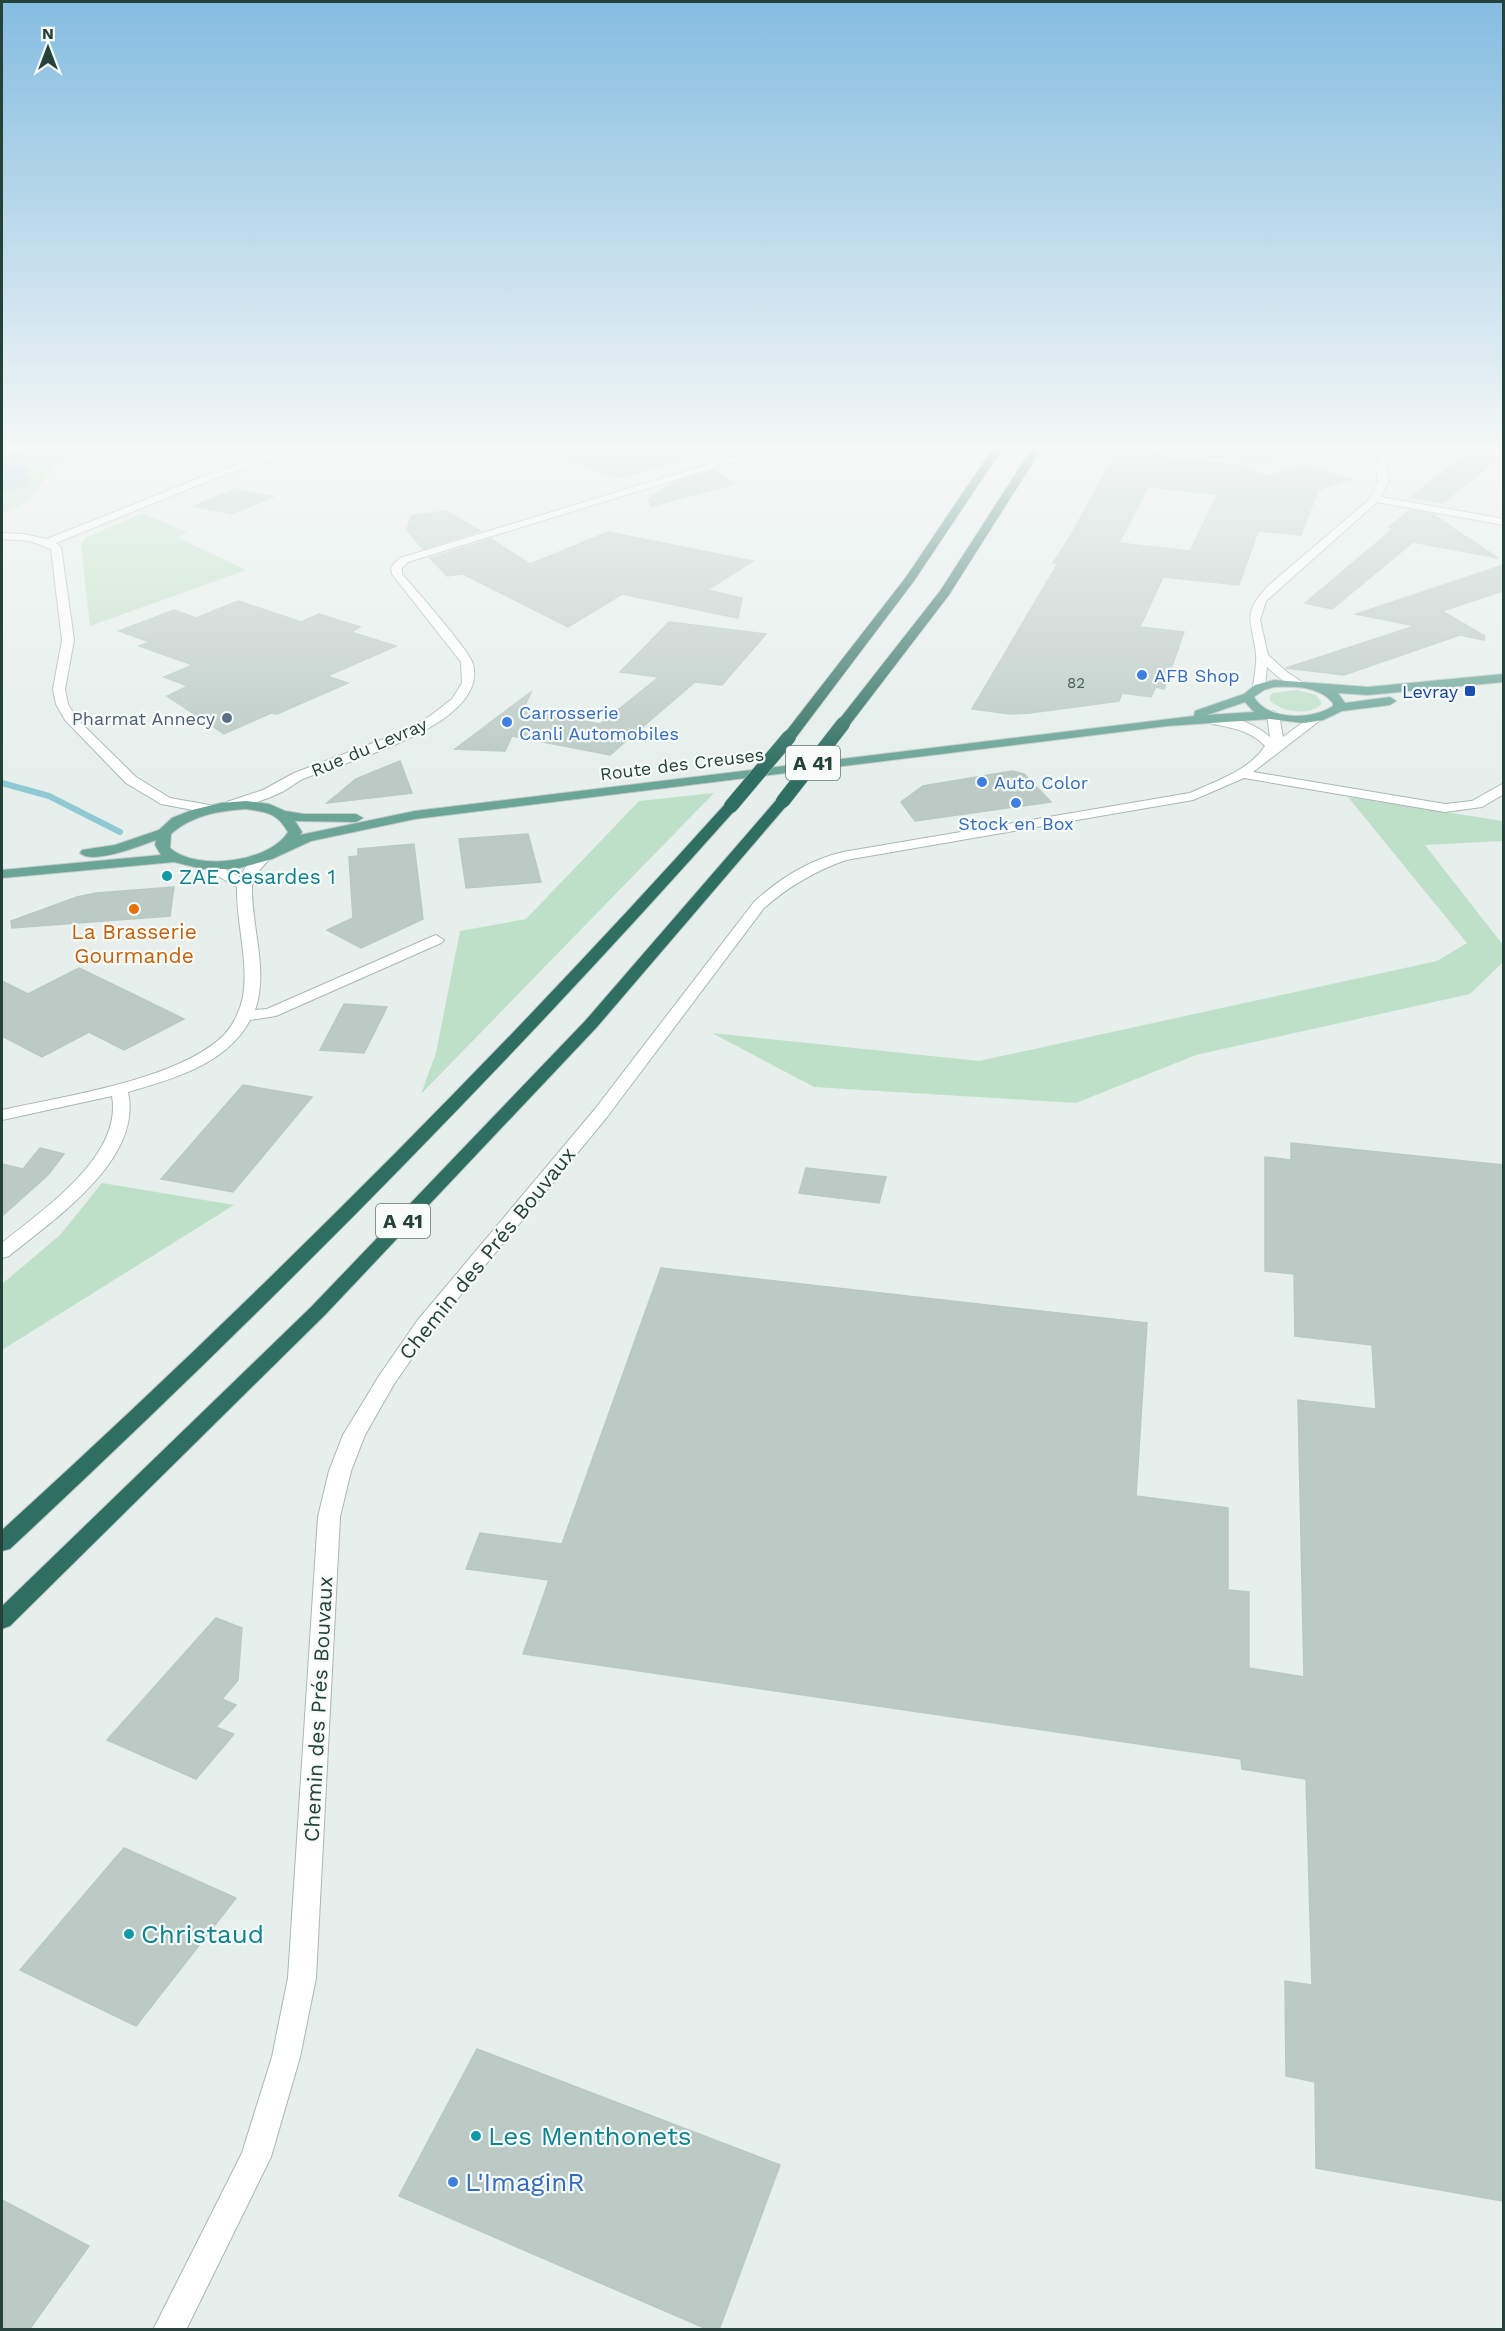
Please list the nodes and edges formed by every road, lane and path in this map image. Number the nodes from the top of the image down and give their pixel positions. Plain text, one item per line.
1 (57, 554) edge
2 (421, 554) edge
3 (927, 554) edge
4 (970, 554) edge
5 (1311, 554) edge
6 (1264, 663) junction
7 (1503, 678) edge
8 (1299, 684) junction
9 (1503, 686) edge
10 (1259, 687) junction
11 (1320, 689) junction
12 (1248, 697) junction
13 (1339, 708) junction
14 (1271, 715) junction
15 (1317, 718) junction
16 (1213, 720) junction
17 (1167, 722) junction
18 (1266, 755) junction
19 (1242, 774) junction
20 (281, 787) junction
21 (1503, 787) edge
22 (166, 801) junction
23 (232, 806) junction
24 (209, 809) junction
25 (279, 812) junction
26 (415, 815) junction
27 (168, 828) junction
28 (289, 842) junction
29 (264, 857) junction
30 (175, 858) junction
31 (206, 865) junction
32 (2, 866) edge
33 (2, 874) edge
34 (243, 884) junction
35 (436, 940) dead end
36 (245, 1016) junction
37 (119, 1088) junction
38 (2, 1115) edge
39 (2, 1252) edge
40 (2, 1543) edge
41 (2, 1620) edge
42 (169, 2330) edge

1 - 22 street
2 - 20 street, Rue du Levray
3 - 40 highway, A 41, bridge
4 - 41 highway, A 41, bridge
5 - 6 street
6 - 8 street
6 - 10 street
7 - 11 main road
8 - 10 main road
8 - 11 main road
9 - 13 main road
10 - 12 main road
11 - 13 main road
12 - 14 main road
12 - 17 main road, Route des Creuses
13 - 15 main road
14 - 15 main road, Route des Creuses
14 - 16 main road, Route des Creuses
14 - 18 street
15 - 18 street, Chemin des Prés Bouvaux
16 - 17 main road, Route des Creuses
16 - 18 street, Route des Creuses
17 - 26 main road, Route des Creuses
18 - 19 street, Chemin des Prés Bouvaux
19 - 21 street
19 - 42 street, Chemin des Prés Bouvaux
20 - 23 street, Rue du Levray
20 - 25 street
22 - 24 street
22 - 27 street
23 - 24 main road, Route des Creuses
23 - 25 main road, Route des Creuses
24 - 27 main road, Route des Creuses
25 - 26 main road, Route des Creuses
25 - 28 main road
26 - 28 main road, Route des Creuses
27 - 30 main road
27 - 32 main road
28 - 29 main road, Route des Creuses
29 - 31 main road, Route des Creuses
29 - 34 street
30 - 31 main road, Route des Creuses
30 - 33 main road
31 - 34 street
34 - 36 street
35 - 36 street
36 - 37 street
37 - 38 street
37 - 39 street

